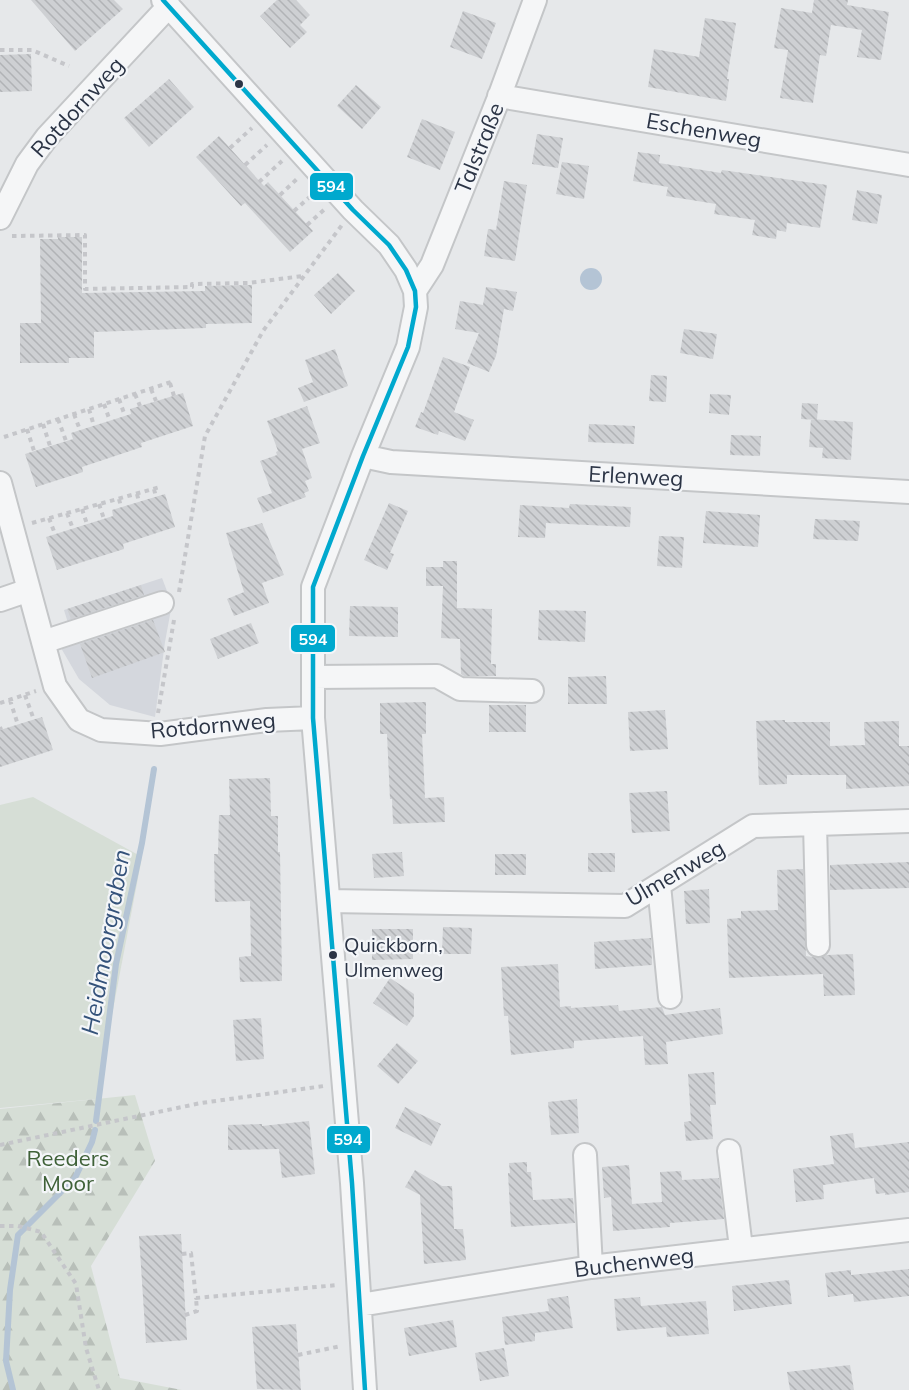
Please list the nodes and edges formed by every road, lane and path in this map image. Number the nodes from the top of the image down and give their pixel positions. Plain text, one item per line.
1 (535, 0) edge
2 (166, 3) edge
3 (0, 50) edge
4 (69, 66) dead end
5 (499, 96) junction
6 (252, 128) dead end
7 (268, 144) dead end
8 (230, 148) dead end
9 (283, 161) dead end
10 (244, 165) dead end
11 (909, 165) edge
12 (299, 178) dead end
13 (260, 182) dead end
14 (314, 193) dead end
15 (280, 195) dead end
16 (327, 208) dead end
17 (353, 210) junction
18 (294, 211) dead end
19 (307, 225) dead end
20 (6, 227) edge
21 (304, 276) junction
22 (415, 291) junction
23 (151, 389) junction
24 (135, 394) junction
25 (174, 396) dead end
26 (119, 399) junction
27 (156, 402) dead end
28 (104, 404) junction
29 (140, 406) dead end
30 (89, 409) junction
31 (74, 414) junction
32 (124, 416) dead end
33 (58, 419) junction
34 (110, 421) dead end
35 (44, 424) junction
36 (94, 426) dead end
37 (27, 429) junction
38 (80, 430) dead end
39 (4, 437) dead end
40 (66, 441) dead end
41 (50, 446) dead end
42 (34, 451) dead end
43 (363, 456) junction
44 (0, 483) edge
45 (160, 487) dead end
46 (154, 489) junction
47 (909, 492) edge
48 (137, 494) junction
49 (156, 497) dead end
50 (118, 499) junction
51 (139, 502) dead end
52 (99, 504) junction
53 (121, 507) dead end
54 (82, 509) junction
55 (67, 513) junction
56 (49, 518) junction
57 (104, 519) dead end
58 (87, 524) dead end
59 (25, 525) dead end
60 (73, 529) dead end
61 (55, 534) dead end
62 (29, 590) junction
63 (0, 600) edge
64 (172, 606) junction
65 (43, 642) junction
66 (313, 677) junction
67 (36, 691) dead end
68 (532, 691) dead end
69 (25, 695) junction
70 (10, 700) junction
71 (0, 703) edge
72 (313, 718) junction
73 (34, 720) dead end
74 (18, 725) dead end
75 (155, 733) junction
76 (909, 820) edge
77 (815, 824) junction
78 (659, 885) junction
79 (329, 901) junction
80 (818, 945) dead end
81 (670, 997) dead end
82 (332, 1085) dead end
83 (0, 1145) edge
84 (729, 1151) dead end
85 (585, 1155) dead end
86 (0, 1226) edge
87 (909, 1230) edge
88 (741, 1248) junction
89 (182, 1254) dead end
90 (591, 1267) junction
91 (338, 1285) dead end
92 (196, 1298) junction
93 (360, 1305) junction
94 (185, 1315) dead end
95 (342, 1346) dead end
96 (298, 1354) dead end
97 (99, 1390) edge
98 (364, 1390) edge

1 - 5 street, Talstraße
2 - 17 street
2 - 20 street, Rotdornweg
3 - 4 path
5 - 11 street, Eschenweg
5 - 22 street, Talstraße
6 - 8 path
7 - 10 path
9 - 13 path
12 - 15 path
14 - 18 path
16 - 19 path
17 - 21 path
17 - 22 street
20 - 21 path
21 - 64 path
22 - 43 street
23 - 24 path
23 - 25 path
23 - 27 path
24 - 26 path
24 - 29 path
26 - 28 path
26 - 32 path
28 - 30 path
28 - 34 path
30 - 31 path
30 - 36 path
31 - 33 path
31 - 38 path
33 - 35 path
33 - 40 path
35 - 37 path
35 - 41 path
37 - 39 path
37 - 42 path
43 - 47 street, Erlenweg
43 - 66 street
44 - 62 street, Rotdornweg
45 - 46 path
46 - 48 path
46 - 49 path
48 - 50 path
48 - 51 path
50 - 52 path
50 - 53 path
52 - 54 path
52 - 57 path
54 - 55 path
54 - 58 path
55 - 56 path
55 - 60 path
56 - 59 path
56 - 61 path
62 - 63 street
62 - 65 street, Rotdornweg
64 - 65 street
64 - 75 path
65 - 75 street, Rotdornweg
66 - 68 street
66 - 72 street
67 - 69 path
69 - 70 path
69 - 73 path
70 - 71 path
70 - 74 path
72 - 75 street, Rotdornweg
72 - 79 street
76 - 77 street, Ulmenweg
77 - 78 street, Ulmenweg
77 - 80 street
78 - 79 street, Ulmenweg
78 - 81 street
79 - 93 street
82 - 83 path
84 - 88 street
85 - 90 street
86 - 97 path
87 - 88 street, Buchenweg
88 - 90 street, Buchenweg
89 - 92 path
90 - 93 street, Buchenweg
91 - 92 path
92 - 94 path
93 - 98 street
95 - 96 path

